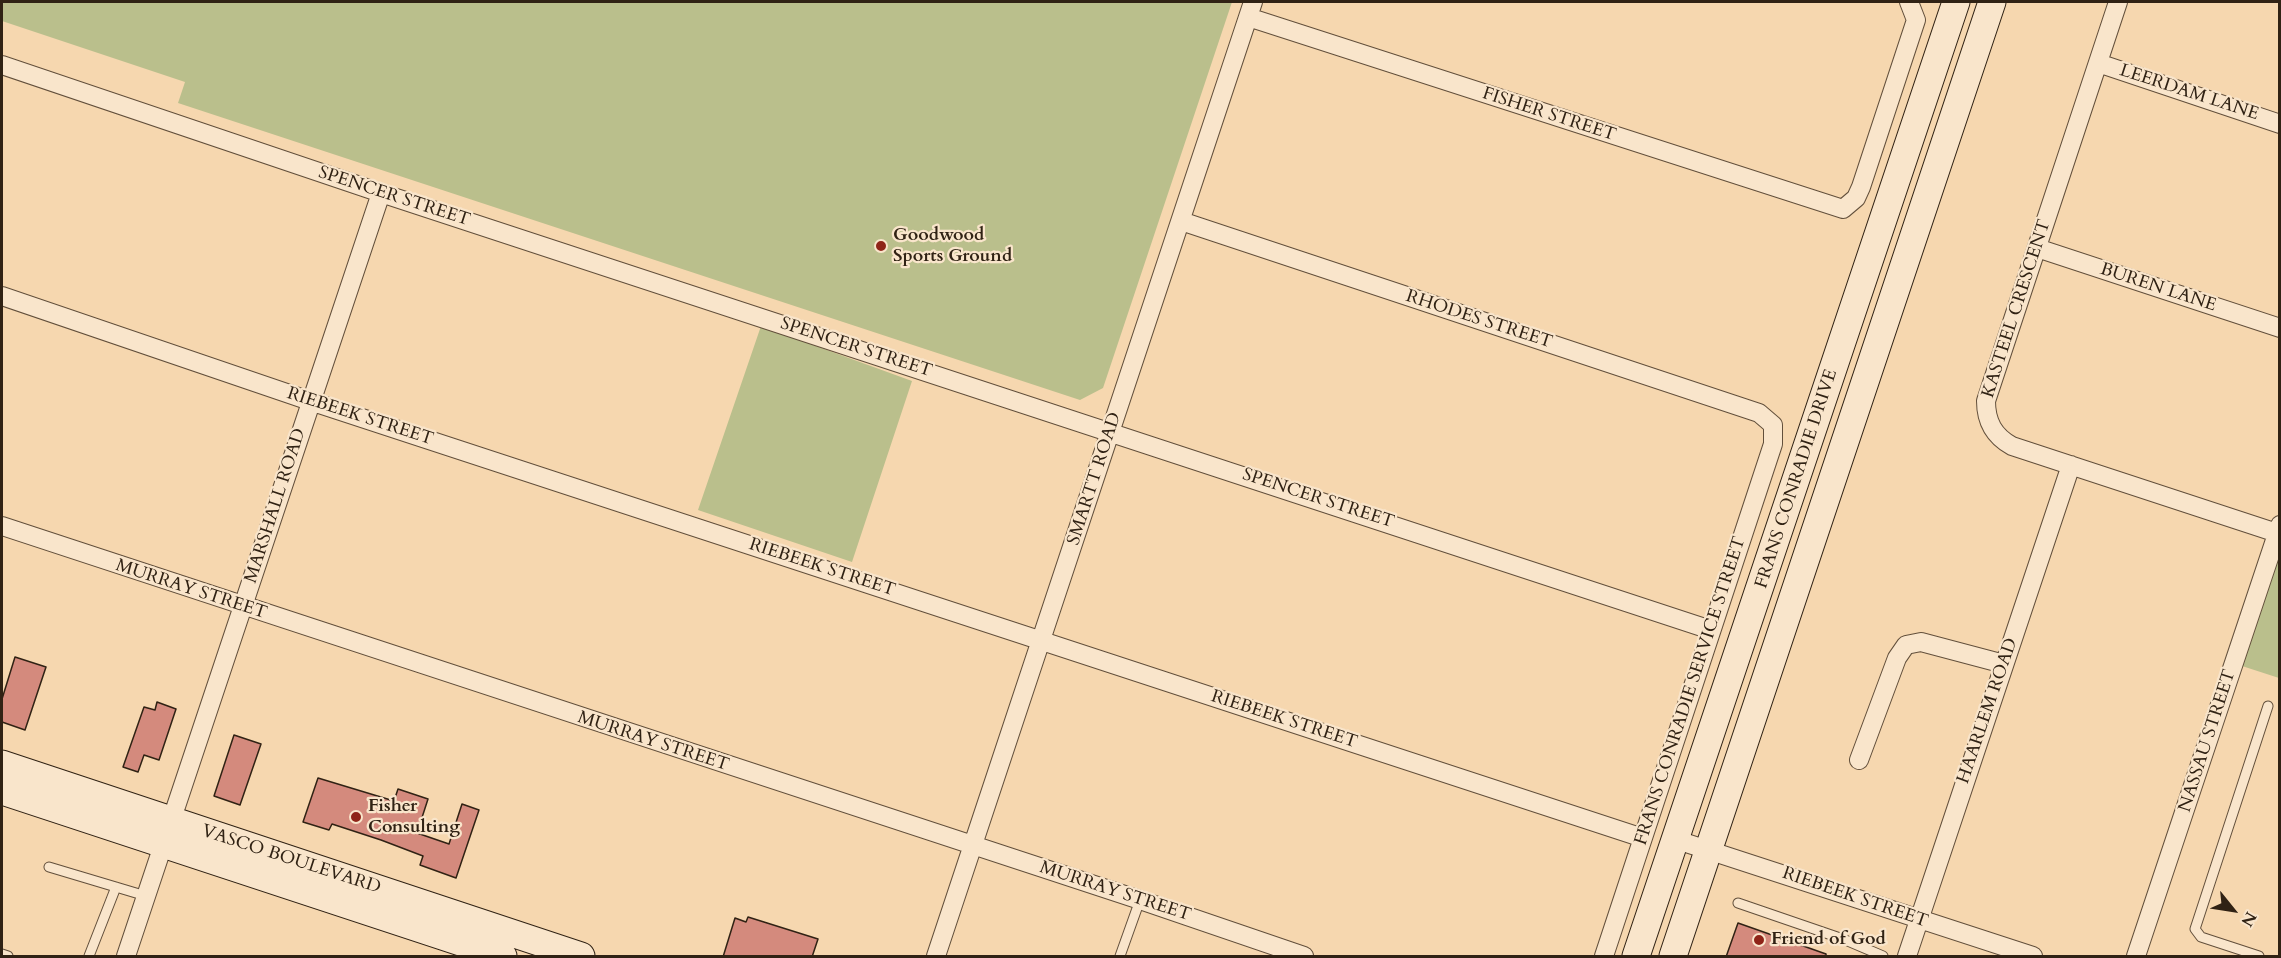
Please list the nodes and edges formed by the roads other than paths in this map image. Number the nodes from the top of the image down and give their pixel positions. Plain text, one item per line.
1 (1908, 2) edge
2 (1956, 2) edge
3 (1992, 2) edge
4 (2118, 2) edge
5 (1250, 9) edge
6 (2098, 63) junction
7 (2, 65) edge
8 (2280, 123) edge
9 (381, 193) junction
10 (1181, 221) junction
11 (2037, 248) junction
12 (2, 296) edge
13 (2280, 328) edge
14 (310, 401) junction
15 (1773, 425) joint
16 (1111, 431) junction
17 (2071, 465) junction
18 (2, 526) edge
19 (2278, 529) edge
20 (243, 607) junction
21 (1711, 630) junction
22 (1042, 640) junction
23 (2004, 664) junction
24 (2268, 706) dead end
25 (1859, 760) dead end
26 (2, 764) edge
27 (2, 791) edge
28 (168, 832) junction
29 (1643, 838) junction
30 (1677, 840) junction
31 (972, 847) junction
32 (1710, 850) junction
33 (50, 867) dead end
34 (116, 887) junction
35 (146, 896) junction
36 (1140, 900) junction
37 (1738, 903) dead end
38 (1918, 920) junction
39 (2, 954) edge
40 (8, 957) edge
41 (90, 957) edge
42 (126, 957) edge
43 (503, 957) edge
44 (581, 957) edge
45 (936, 957) edge
46 (1120, 957) edge
47 (1304, 957) edge
48 (1604, 957) edge
49 (1636, 957) edge
50 (1673, 957) edge
51 (1883, 957) edge
52 (1907, 957) edge
53 (2033, 957) edge
54 (2136, 957) edge
55 (2259, 957) edge

1 - 5 street, FISHER STREET
2 - 30 main road, FRANS CONRADIE DRIVE
3 - 32 main road, FRANS CONRADIE DRIVE
4 - 6 street, KASTEEL CRESCENT
5 - 10 street, SMARTT ROAD
6 - 8 street, LEERDAM LANE
6 - 11 street, KASTEEL CRESCENT
7 - 9 street, SPENCER STREET
9 - 14 street, MARSHALL ROAD
9 - 16 street, SPENCER STREET
10 - 15 street, RHODES STREET
10 - 16 street, SMARTT ROAD
11 - 13 street, BUREN LANE
11 - 17 street, KASTEEL CRESCENT
12 - 14 street, RIEBEEK STREET
14 - 20 street, MARSHALL ROAD
14 - 22 street, RIEBEEK STREET
15 - 21 street, FRANS CONRADIE SERVICE STREET
16 - 21 street, SPENCER STREET
16 - 22 street, SMARTT ROAD
17 - 19 street, KASTEEL CRESCENT
17 - 23 street, HAARLEM ROAD
18 - 20 street, MURRAY STREET
19 - 54 street, NASSAU STREET
20 - 28 street, MARSHALL ROAD
20 - 31 street, MURRAY STREET
21 - 29 street, FRANS CONRADIE SERVICE STREET
22 - 29 street, RIEBEEK STREET
22 - 31 street, SMARTT ROAD
23 - 25 street
23 - 38 street, HAARLEM ROAD
24 - 55 lane
26 - 28 main road, VASCO BOULEVARD
27 - 28 main road, VASCO BOULEVARD
28 - 35 street, MARSHALL ROAD
28 - 43 main road, VASCO BOULEVARD
28 - 44 main road, VASCO BOULEVARD
29 - 48 street, FRANS CONRADIE SERVICE STREET
30 - 32 street, RIEBEEK STREET
30 - 49 main road, FRANS CONRADIE DRIVE
31 - 36 street, MURRAY STREET
31 - 45 street, SMARTT ROAD
32 - 38 street, RIEBEEK STREET
32 - 50 main road, FRANS CONRADIE DRIVE
33 - 34 lane
34 - 35 lane
34 - 41 lane
35 - 42 street, MARSHALL ROAD
36 - 46 lane
36 - 47 street, MURRAY STREET
37 - 51 lane
38 - 52 street, HAARLEM ROAD
38 - 53 street, RIEBEEK STREET
39 - 40 lane

